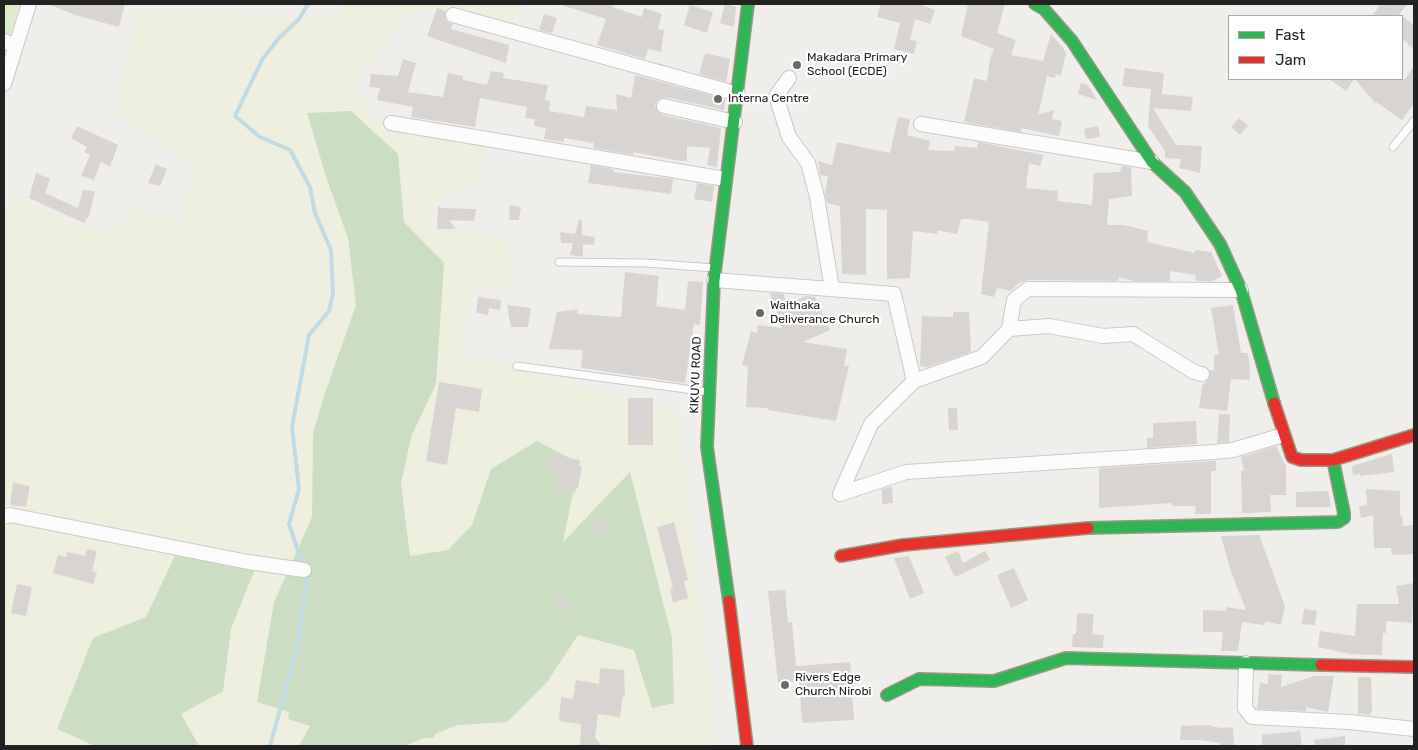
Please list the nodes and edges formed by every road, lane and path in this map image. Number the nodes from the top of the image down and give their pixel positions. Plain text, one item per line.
1 (29, 4) edge
2 (1035, 4) edge
3 (744, 5) edge
4 (453, 15) dead end
5 (10, 43) edge
6 (789, 78) dead end
7 (4, 84) edge
8 (738, 94) junction
9 (664, 106) dead end
10 (1414, 121) edge
11 (734, 122) junction
12 (391, 123) dead end
13 (921, 124) dead end
14 (1393, 146) dead end
15 (1152, 162) junction
16 (725, 179) junction
17 (559, 262) dead end
18 (714, 274) junction
19 (832, 289) junction
20 (1241, 290) junction
21 (1009, 329) junction
22 (517, 366) dead end
23 (1202, 374) dead end
24 (914, 381) junction
25 (709, 392) junction
26 (1283, 435) junction
27 (1414, 435) edge
28 (1333, 460) junction
29 (4, 517) edge
30 (841, 556) dead end
31 (304, 570) dead end
32 (1246, 664) junction
33 (1414, 667) edge
34 (887, 695) dead end
35 (1414, 729) edge
36 (747, 746) edge

1 - 5 street
2 - 15 street
3 - 8 street, KIKUYU ROAD
4 - 8 street
5 - 7 street
6 - 19 street
8 - 11 street, KIKUYU ROAD
9 - 11 street
10 - 14 lane
11 - 16 street, KIKUYU ROAD
12 - 16 street
13 - 15 street
15 - 20 street
16 - 18 street, KIKUYU ROAD
17 - 18 lane
18 - 19 street
18 - 25 street, KIKUYU ROAD
19 - 24 street
20 - 21 street
20 - 26 street
21 - 23 street
21 - 24 street
22 - 25 lane
24 - 26 street
25 - 36 street, KIKUYU ROAD
26 - 28 street
27 - 28 street
28 - 30 street
29 - 31 street
32 - 33 street
32 - 34 street
32 - 35 street

